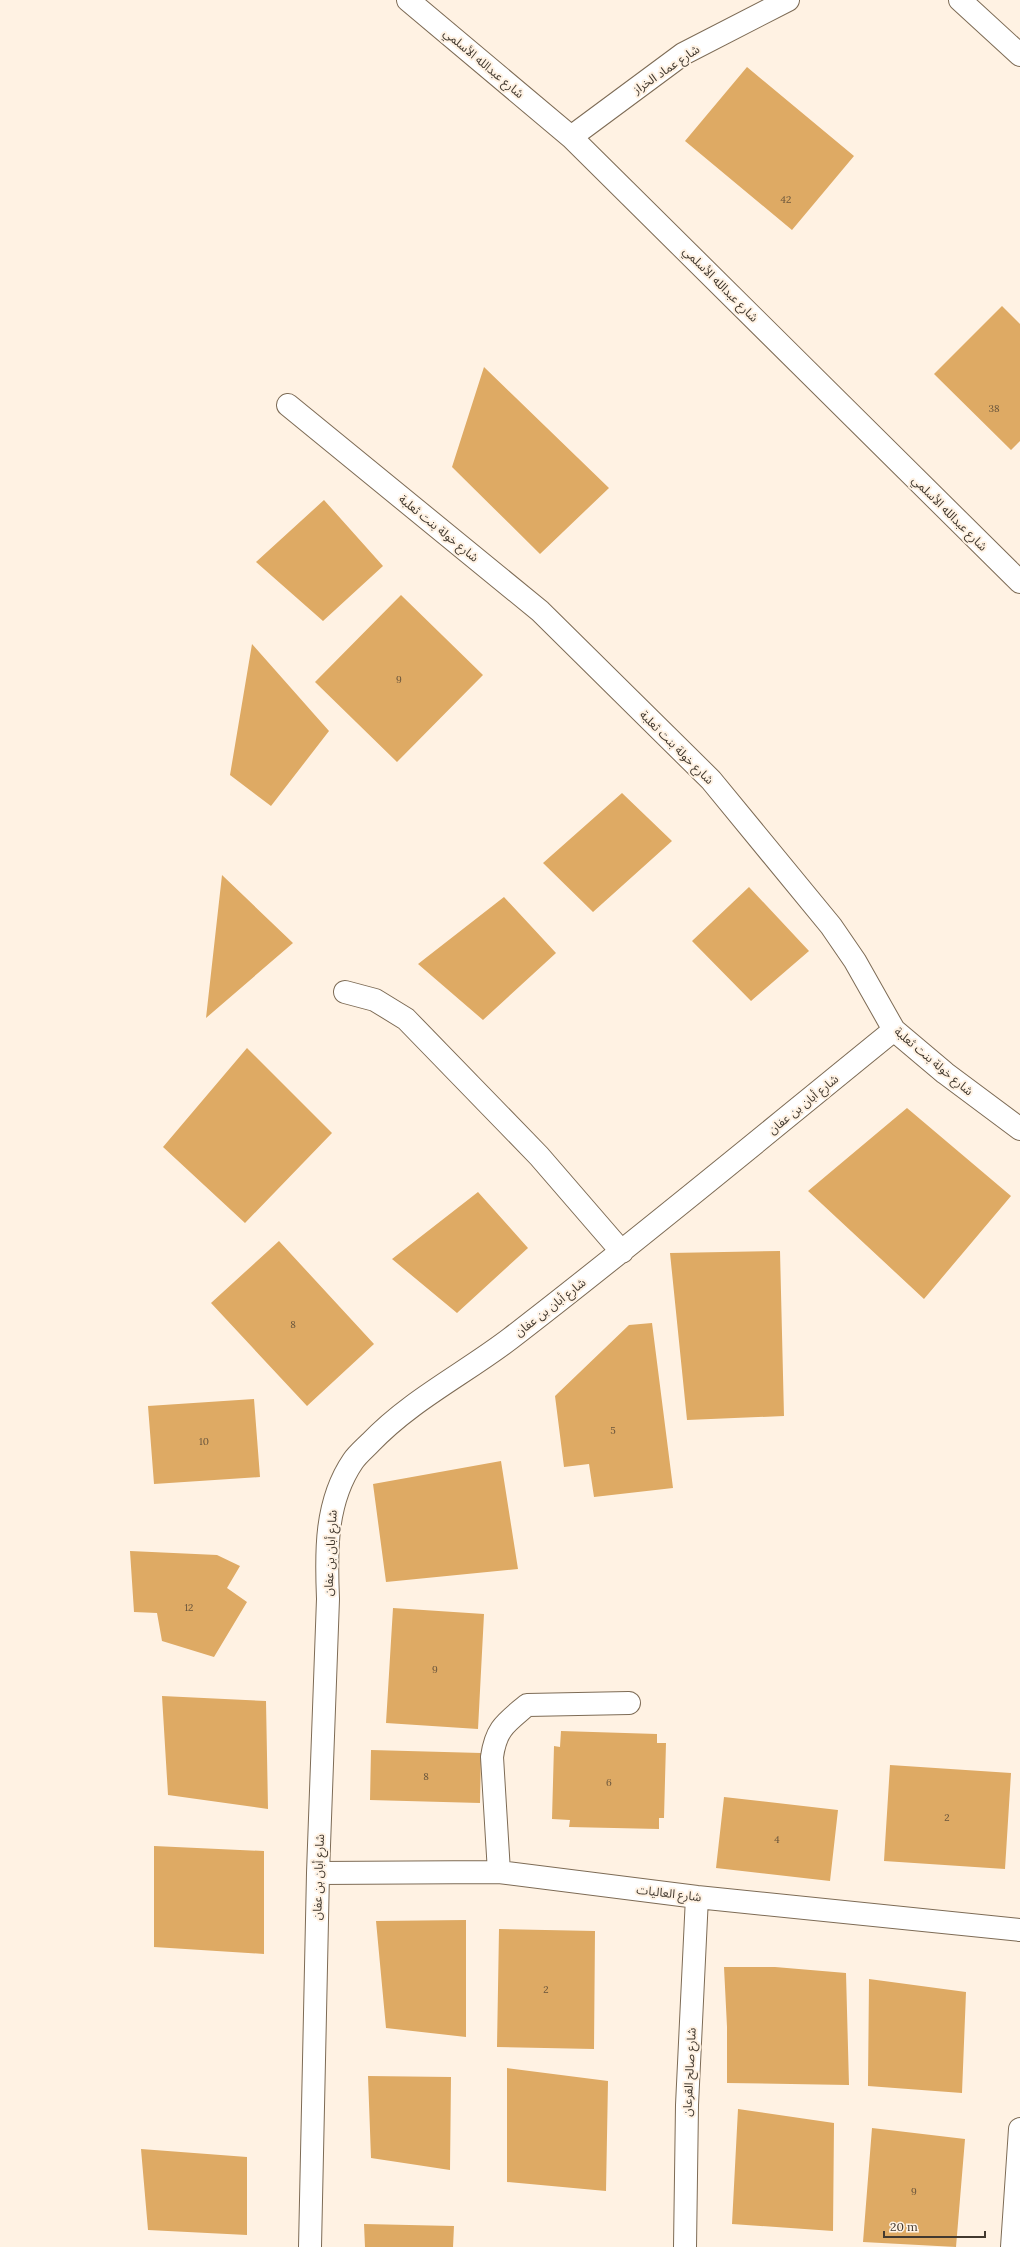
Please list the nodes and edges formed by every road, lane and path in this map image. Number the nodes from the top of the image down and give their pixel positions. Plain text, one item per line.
1 (408, 0) edge
2 (788, 0) edge
3 (960, 0) edge
4 (1020, 55) edge
5 (571, 136) junction
6 (288, 405) dead end
7 (1020, 582) edge
8 (344, 992) dead end
9 (894, 1030) junction
10 (1020, 1129) edge
11 (622, 1252) junction
12 (629, 1703) dead end
13 (499, 1872) junction
14 (318, 1873) junction
15 (697, 1897) junction
16 (1020, 1930) edge
17 (1020, 2129) edge
18 (310, 2247) edge
19 (685, 2247) edge
20 (1012, 2247) edge

1 - 5 street, شارع عبدالله الأسلمي
2 - 5 street, شارع عماد الخراز
3 - 4 street
5 - 7 street, شارع عبدالله الأسلمي
6 - 9 street, شارع خولة بنت ثعلبة
8 - 11 street
9 - 10 street, شارع خولة بنت ثعلبة
9 - 11 street, شارع أبان بن عفان
11 - 14 street, شارع أبان بن عفان
12 - 13 street
13 - 14 street, شارع العاليات
13 - 15 street, شارع العاليات
14 - 18 street, شارع أبان بن عفان
15 - 16 street, شارع العاليات
15 - 19 street, شارع صالح القرعان
17 - 20 street

